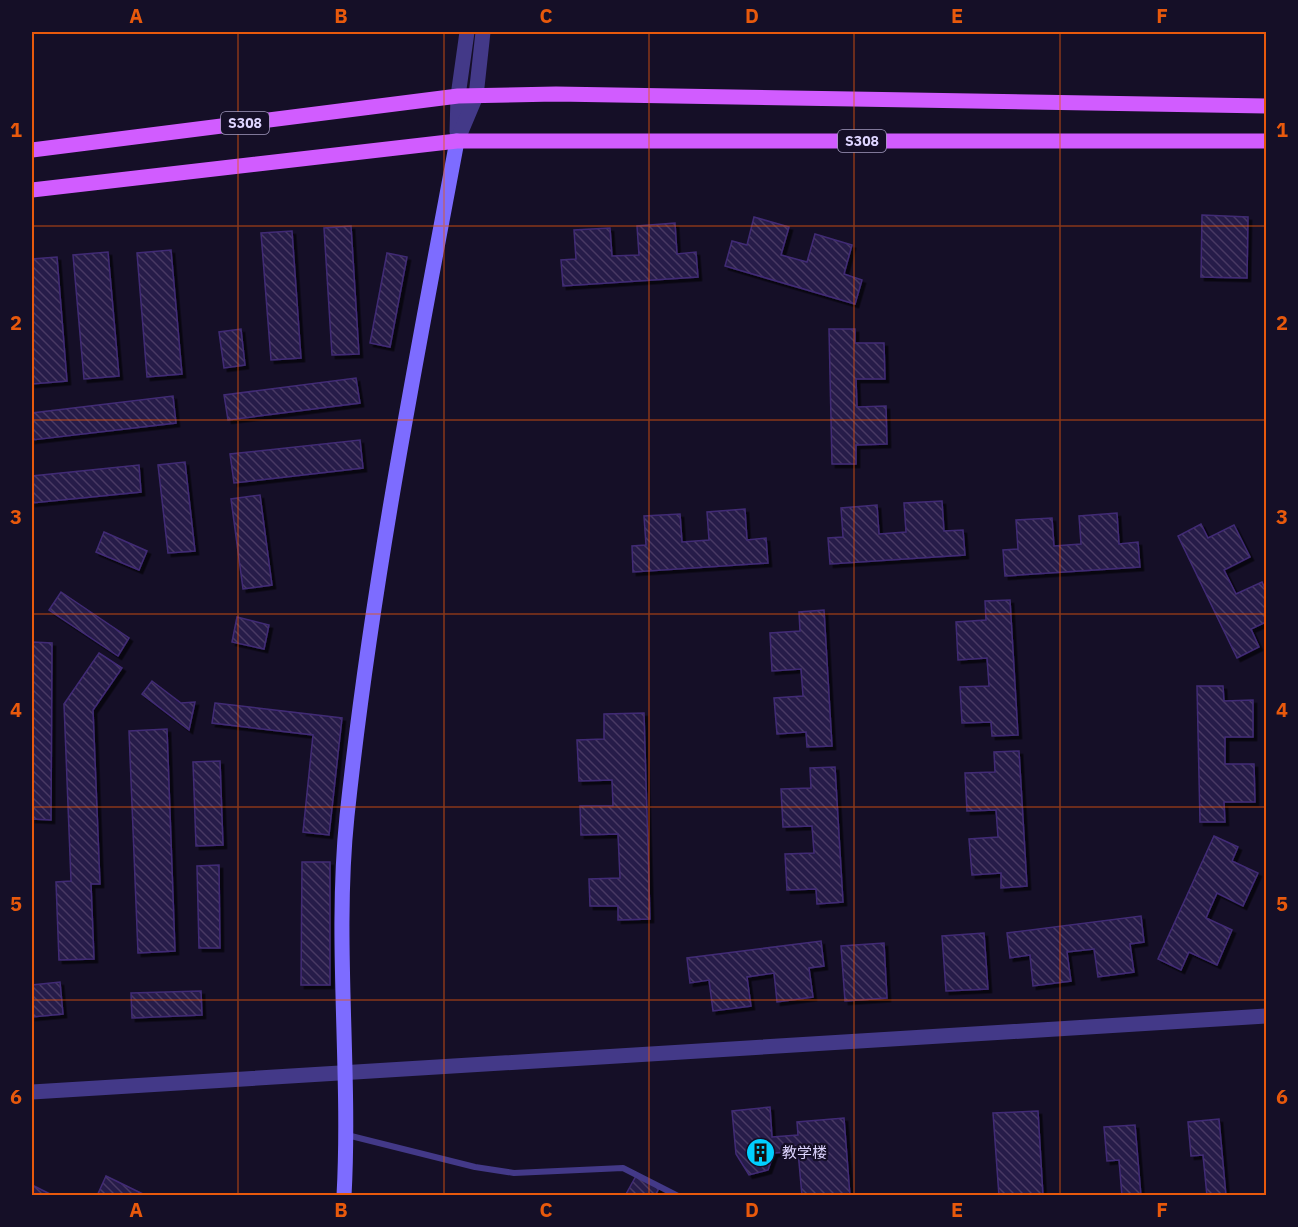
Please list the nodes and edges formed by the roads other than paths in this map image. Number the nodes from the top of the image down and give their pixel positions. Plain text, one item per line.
1 (467, 32) edge
2 (483, 32) edge
3 (458, 96) junction
4 (476, 96) junction
5 (1266, 106) edge
6 (457, 141) junction
7 (1266, 141) edge
8 (32, 150) edge
9 (32, 190) edge
10 (1266, 1016) edge
11 (346, 1074) junction
12 (32, 1092) edge
13 (347, 1135) junction
14 (344, 1196) edge
15 (678, 1196) edge

1 - 3 street
2 - 4 street
3 - 4 main road, S308
3 - 6 street
3 - 8 main road, S308
4 - 5 main road, S308
4 - 6 street
6 - 7 main road, S308
6 - 9 main road, S308
6 - 11 main road
10 - 11 street
11 - 12 street
11 - 13 main road
13 - 14 main road
13 - 15 lane

